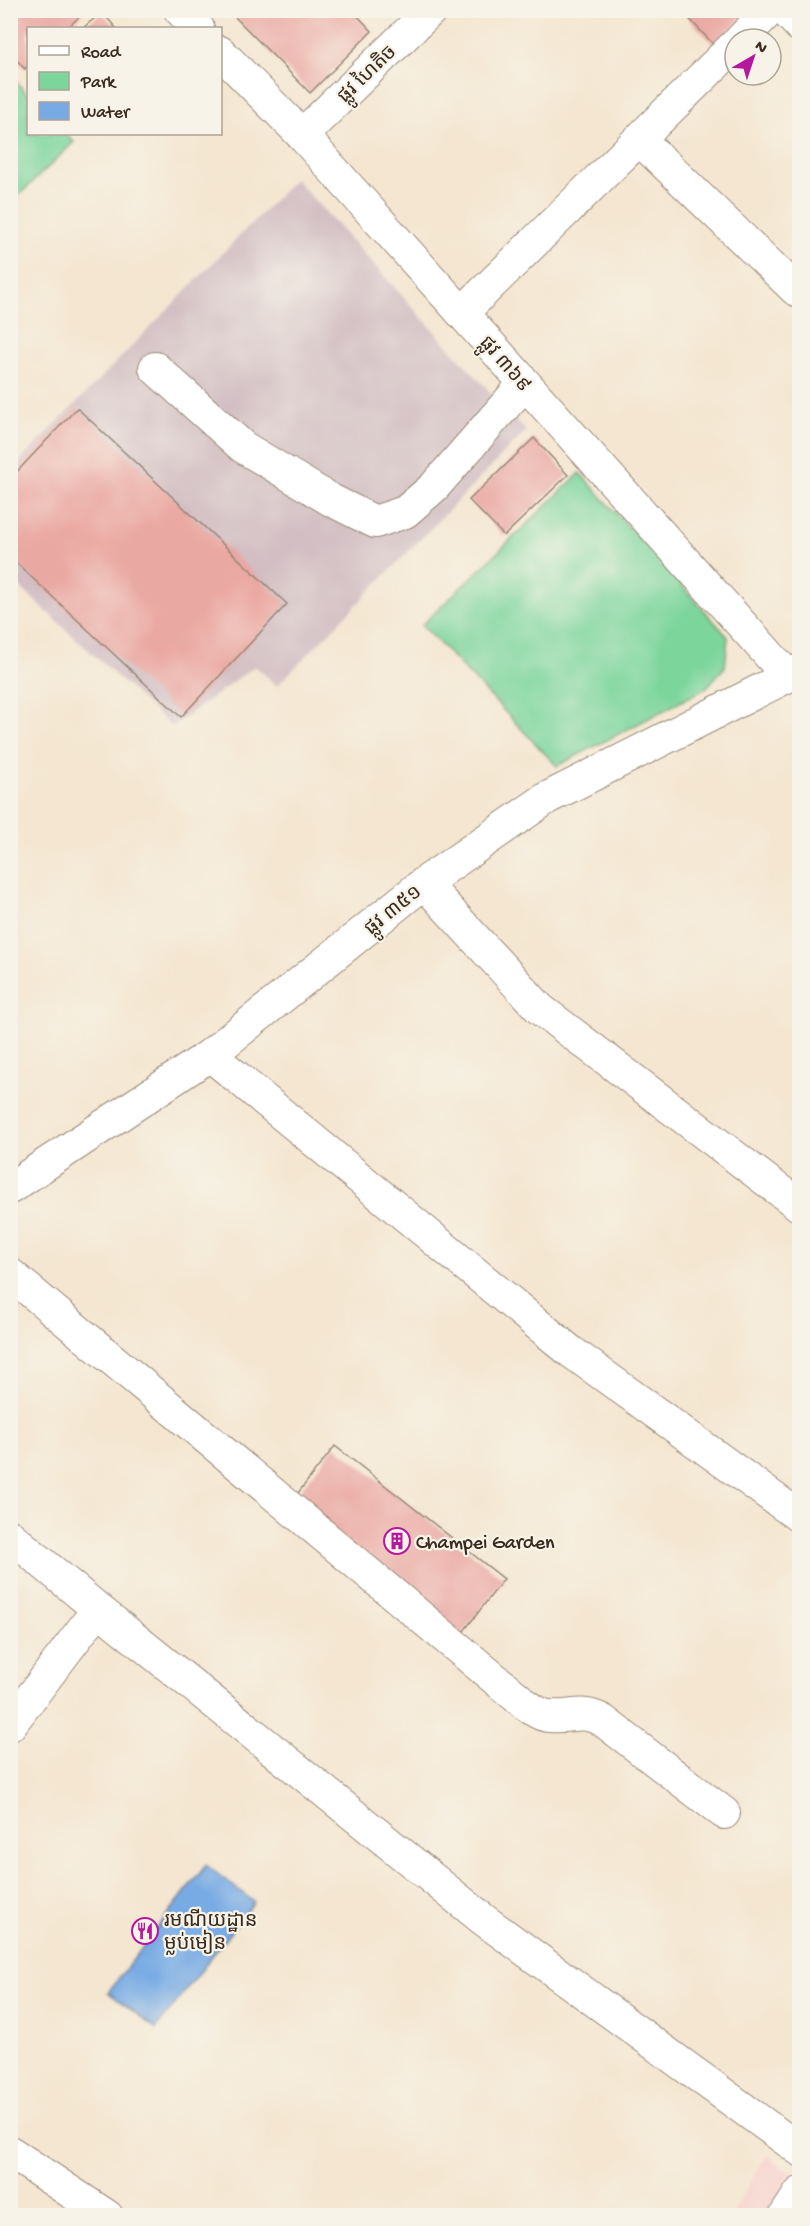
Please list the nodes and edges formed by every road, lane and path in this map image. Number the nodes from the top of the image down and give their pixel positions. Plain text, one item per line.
1 (180, 10) edge
2 (431, 10) edge
3 (770, 10) edge
4 (785, 10) edge
5 (800, 26) edge
6 (197, 27) edge
7 (753, 27) edge
8 (222, 54) edge
9 (723, 57) edge
10 (302, 135) junction
11 (640, 140) junction
12 (796, 290) dead end
13 (462, 313) junction
14 (155, 368) dead end
15 (524, 384) junction
16 (794, 673) edge
17 (424, 883) junction
18 (210, 1055) junction
19 (10, 1188) edge
20 (800, 1206) edge
21 (10, 1274) edge
22 (800, 1517) edge
23 (10, 1536) edge
24 (98, 1609) junction
25 (10, 1725) edge
26 (724, 1813) dead end
27 (800, 2150) edge
28 (10, 2152) edge
29 (800, 2193) edge
30 (107, 2216) edge
31 (785, 2216) edge

1 - 6 street
2 - 10 street, ផ្លូវ ហៃតិច
3 - 7 street
4 - 5 street
8 - 10 street, ផ្លូវ ៣៦៩
9 - 11 street
10 - 13 street, ផ្លូវ ៣៦៩
11 - 12 street
11 - 13 street
13 - 15 street, ផ្លូវ ៣៦៩
14 - 15 street
15 - 16 street, ផ្លូវ ៣៦៩
16 - 17 street, ផ្លូវ ៣៥១
17 - 18 street, ផ្លូវ ៣៥១
17 - 20 street
18 - 19 street, ផ្លូវ ៣៥១
18 - 22 street
21 - 26 street
23 - 24 street
24 - 25 street
24 - 27 street
28 - 30 street
29 - 31 street

